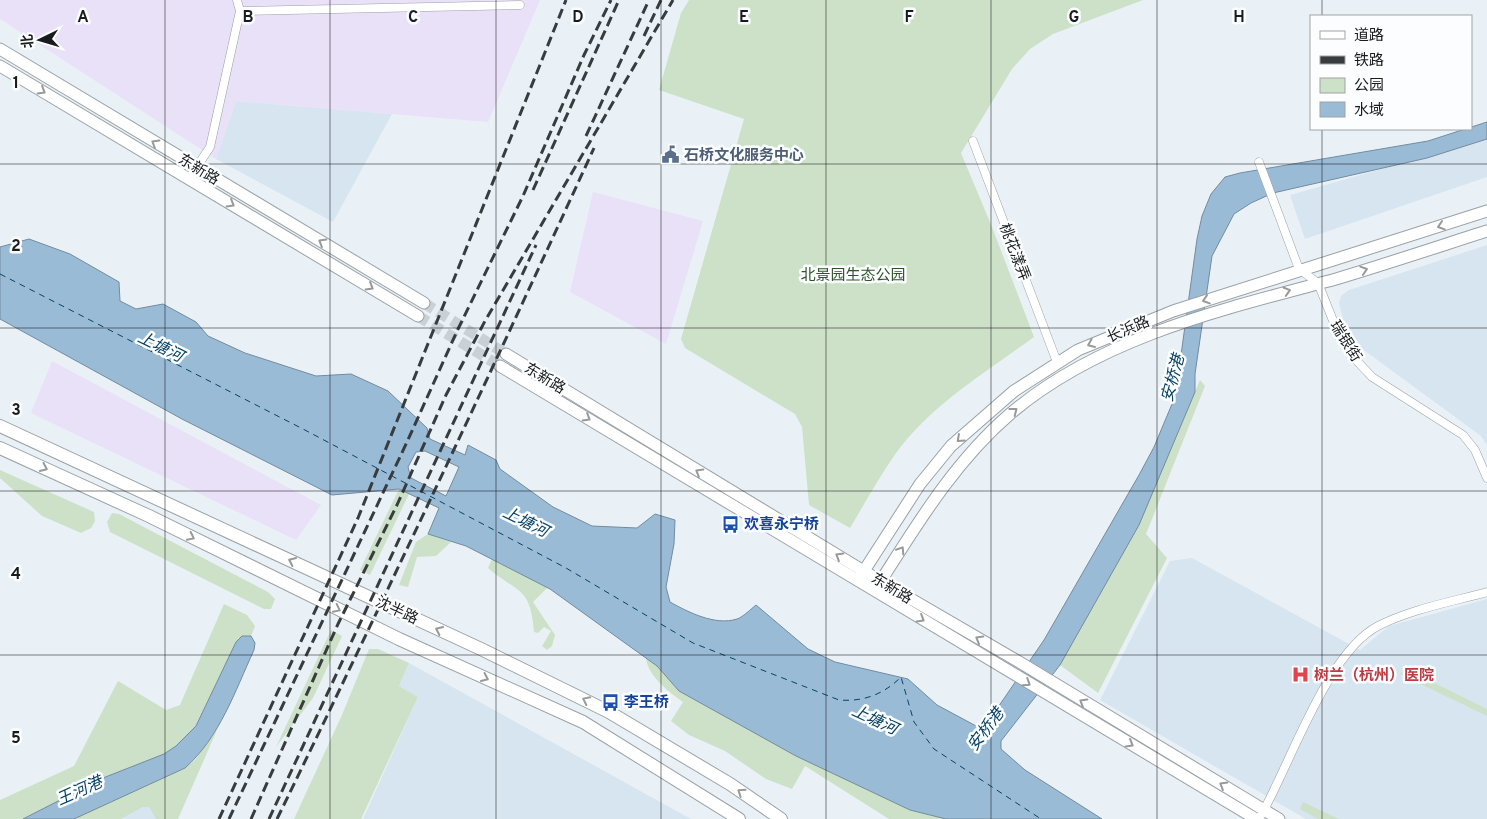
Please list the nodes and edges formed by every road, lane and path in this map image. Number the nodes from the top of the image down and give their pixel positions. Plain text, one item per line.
1 (237, 0) edge
2 (520, 6) dead end
3 (240, 11) junction
4 (0, 49) edge
5 (0, 66) edge
6 (973, 141) dead end
7 (1259, 162) dead end
8 (197, 168) junction
9 (189, 179) junction
10 (1487, 211) edge
11 (1487, 231) edge
12 (1299, 270) junction
13 (1318, 283) junction
14 (424, 303) tunnel mouth
15 (418, 316) tunnel mouth
16 (506, 354) tunnel mouth
17 (1057, 362) junction
18 (500, 366) tunnel mouth
19 (0, 426) edge
20 (0, 448) edge
21 (1487, 478) edge
22 (860, 576) junction
23 (878, 586) junction
24 (1487, 592) edge
25 (1262, 815) edge
26 (739, 819) edge
27 (781, 819) edge
28 (1256, 819) edge
29 (1279, 819) edge

1 - 3 street
2 - 3 street
3 - 8 street
8 -> 4 main road, 东新路
5 -> 9 main road, 东新路
6 - 17 street, 桃花漾弄
7 - 12 street
8 - 9 street
14 -> 8 main road, 东新路
9 -> 15 main road, 东新路
10 -> 12 main road, 长浜路
13 -> 11 main road, 长浜路
12 - 13 street
12 -> 17 main road, 长浜路
13 - 21 street, 瑞银街
23 -> 13 main road, 长浜路
22 -> 16 main road, 东新路
17 -> 22 main road, 长浜路
18 -> 22 main road, 东新路
27 -> 19 main road, 沈半路
20 -> 26 main road, 沈半路
22 - 23 main road, 东新路
25 -> 23 main road, 东新路
23 -> 28 main road, 东新路
24 - 25 street
25 - 29 main road, 东新路

